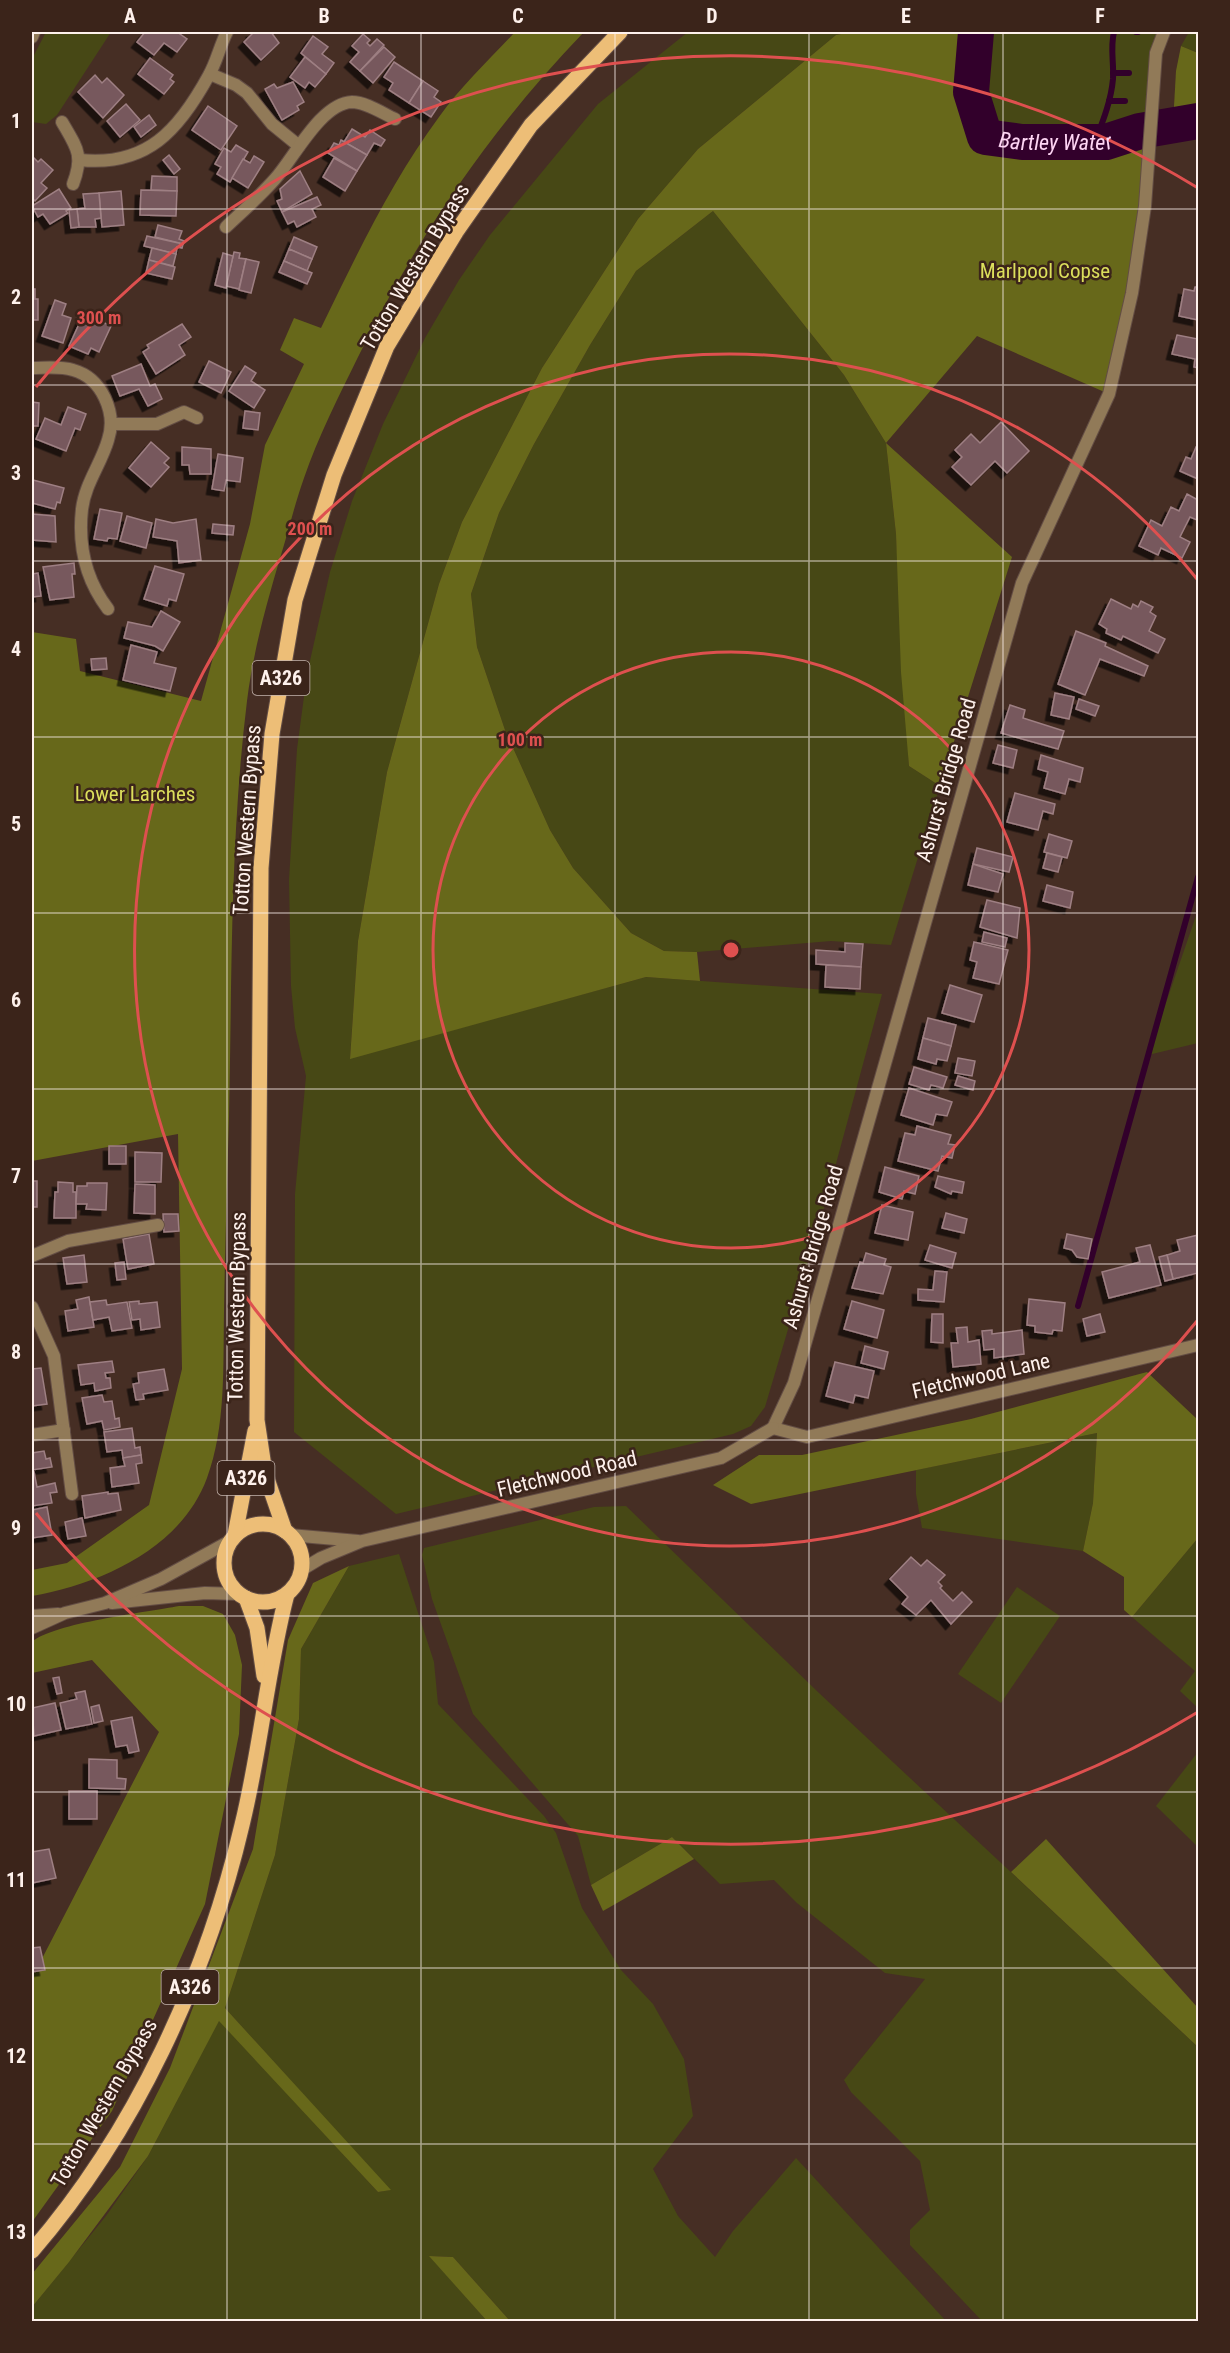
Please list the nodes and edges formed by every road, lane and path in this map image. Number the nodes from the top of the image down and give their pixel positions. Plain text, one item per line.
1 (34, 32) edge
2 (227, 32) edge
3 (620, 32) edge
4 (1164, 32) edge
5 (32, 37) edge
6 (210, 74) junction
7 (395, 119) dead end
8 (62, 122) dead end
9 (299, 147) junction
10 (80, 160) junction
11 (73, 184) dead end
12 (226, 227) dead end
13 (32, 368) edge
14 (197, 418) dead end
15 (112, 424) junction
16 (108, 609) dead end
17 (158, 1225) dead end
18 (32, 1256) edge
19 (32, 1307) edge
20 (1198, 1345) edge
21 (257, 1420) junction
22 (773, 1428) junction
23 (64, 1430) junction
24 (32, 1435) edge
25 (72, 1494) dead end
26 (287, 1533) junction
27 (234, 1538) junction
28 (362, 1541) junction
29 (301, 1570) junction
30 (287, 1594) junction
31 (242, 1596) junction
32 (105, 1603) junction
33 (65, 1613) junction
34 (32, 1616) edge
35 (32, 1628) edge
36 (266, 1688) junction
37 (32, 2251) edge

1 - 5 street
2 - 6 street
3 - 21 main road, Totton Western Bypass / A326
4 - 22 street, Ashurst Bridge Road
6 - 9 street
6 - 10 street
7 - 9 street
8 - 10 street
9 - 12 street
10 - 11 street
13 - 15 street
14 - 15 street
15 - 16 street
17 - 18 street
19 - 23 street
20 - 22 street, Fletchwood Lane
21 - 26 main road, Totton Western Bypass / A326
21 - 27 main road, Totton Western Bypass / A326
22 - 28 street, Fletchwood Road
23 - 24 street
23 - 25 street
26 - 27 main road
26 - 28 street, Fletchwood Road
26 - 29 main road
27 - 31 main road
27 - 32 street
28 - 29 street, Fletchwood Road
29 - 30 main road
30 - 31 main road
30 - 36 main road, Totton Western Bypass / A326
31 - 32 street
31 - 36 main road, Totton Western Bypass / A326
32 - 33 street
33 - 34 street
33 - 35 street
36 - 37 main road, Totton Western Bypass / A326

